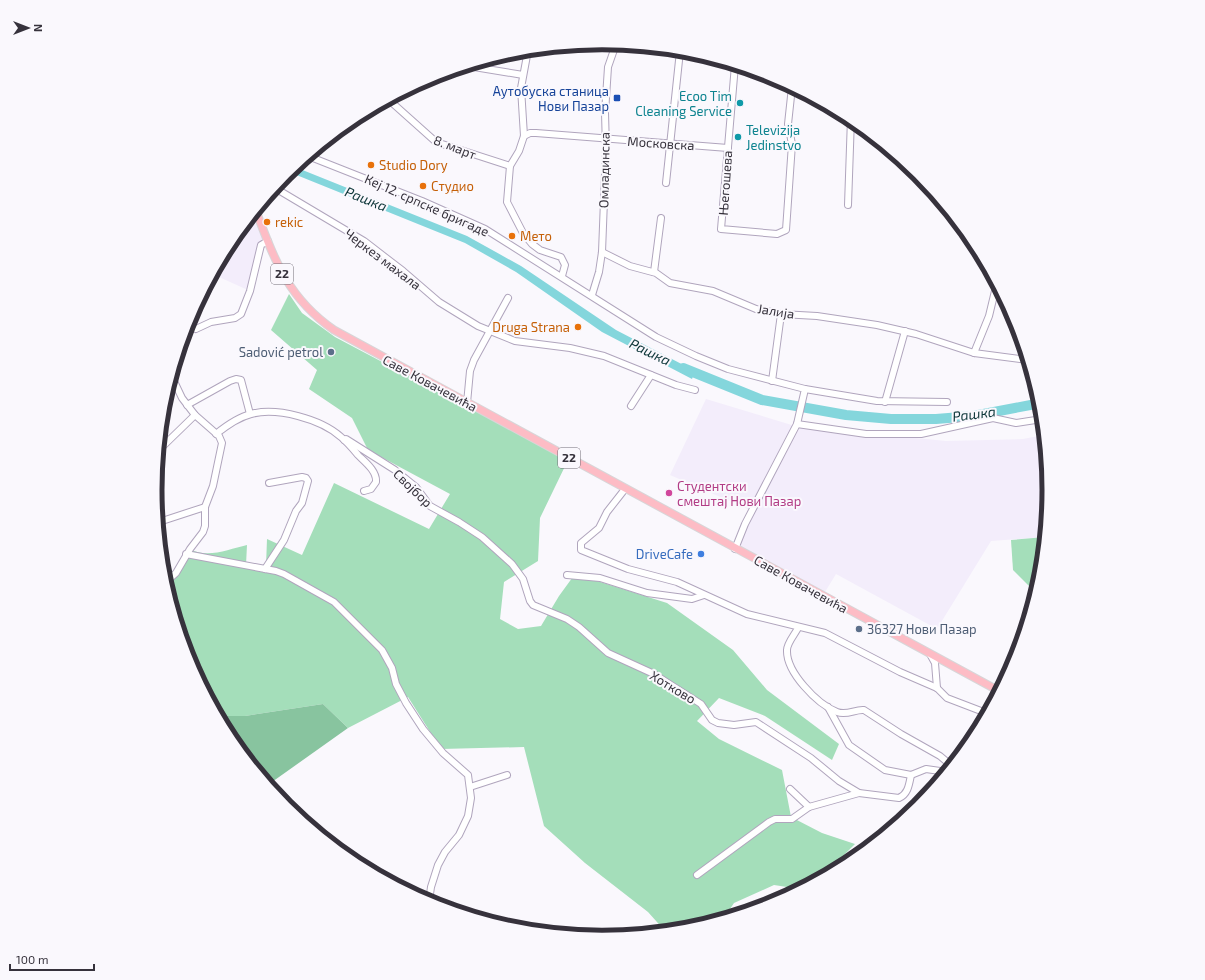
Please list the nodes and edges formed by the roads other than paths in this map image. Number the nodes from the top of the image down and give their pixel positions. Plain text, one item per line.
1 (614, 50) edge
2 (526, 57) edge
3 (679, 57) edge
4 (480, 68) edge
5 (735, 70) edge
6 (522, 74) junction
7 (791, 92) edge
8 (393, 103) edge
9 (851, 127) edge
10 (524, 136) junction
11 (606, 138) junction
12 (670, 143) junction
13 (728, 148) junction
14 (313, 158) edge
15 (510, 166) junction
16 (666, 183) dead end
17 (280, 191) edge
18 (848, 205) dead end
19 (258, 216) edge
20 (661, 218) dead end
21 (268, 241) junction
22 (602, 252) junction
23 (654, 272) junction
24 (562, 276) junction
25 (995, 291) dead end
26 (592, 295) junction
27 (508, 298) dead end
28 (781, 314) junction
29 (196, 329) dead end
30 (490, 331) junction
31 (905, 331) junction
32 (974, 353) junction
33 (1022, 359) edge
34 (651, 375) junction
35 (772, 381) junction
36 (175, 386) edge
37 (695, 390) dead end
38 (805, 392) junction
39 (885, 402) junction
40 (947, 402) dead end
41 (467, 403) junction
42 (187, 405) junction
43 (631, 406) dead end
44 (250, 414) junction
45 (195, 415) junction
46 (1037, 420) edge
47 (797, 424) junction
48 (216, 434) junction
49 (344, 440) junction
50 (165, 444) edge
51 (269, 483) dead end
52 (625, 489) junction
53 (364, 491) dead end
54 (205, 507) junction
55 (163, 521) edge
56 (736, 549) junction
57 (500, 553) joint
58 (186, 554) junction
59 (265, 569) junction
60 (567, 575) dead end
61 (171, 577) edge
62 (704, 595) junction
63 (798, 628) junction
64 (930, 654) junction
65 (937, 688) junction
66 (995, 689) edge
67 (828, 707) junction
68 (981, 711) dead end
69 (948, 763) edge
70 (941, 771) edge
71 (507, 775) dead end
72 (911, 775) junction
73 (470, 787) junction
74 (790, 788) dead end
75 (859, 793) junction
76 (809, 807) junction
77 (697, 875) dead end
78 (429, 895) edge

1 - 11 street, Омладинска
2 - 6 street
3 - 12 street
4 - 6 street
5 - 13 street, Његошева
6 - 10 street
7 - 13 street, Његошева
8 - 15 street, 8. март
9 - 18 street
10 - 11 street, Московска
10 - 15 street
11 - 12 street, Московска
11 - 22 street, Омладинска
12 - 13 street, Московска
12 - 16 street
14 - 24 street, Кеј 12. српске бригаде
15 - 24 street
17 - 30 street, Черкез махала
19 - 21 main road, Саве Ковачевића / 22
20 - 23 street
21 - 29 street
21 - 41 main road, Саве Ковачевића / 22
22 - 23 street, Јалија
22 - 26 street, Омладинска
23 - 28 street, Јалија
24 - 26 street, Кеј 12. српске бригаде
25 - 32 street
26 - 35 street, Кеј 12. српске бригаде
27 - 30 street
28 - 31 street, Јалија
28 - 35 street
30 - 34 street, Черкез махала
30 - 41 street
31 - 32 street, Јалија
31 - 39 street
32 - 33 street, Јалија
34 - 37 street, Черкез махала
34 - 43 street
35 - 38 street, Кеј 12. српске бригаде
36 - 42 street
38 - 39 street, Кеј 12. српске бригаде
38 - 47 street
39 - 40 street
41 - 52 main road, Саве Ковачевића / 22
42 - 44 street
42 - 45 street
44 - 48 street, Својбор
44 - 49 street, Својбор
45 - 48 street
45 - 50 street
46 - 47 street
47 - 56 street
48 - 54 street
49 - 53 street, Својбор
49 - 57 street, Својбор
51 - 59 street
52 - 56 main road, Саве Ковачевића / 22
52 - 62 street
54 - 55 street
54 - 58 street
56 - 64 main road, Саве Ковачевића / 22
57 - 75 street, Хотково
58 - 59 street
58 - 61 street
59 - 73 street
60 - 62 street
62 - 63 street
63 - 65 street
63 - 67 street
64 - 65 street
64 - 66 main road, Саве Ковачевића / 22
65 - 68 street
67 - 69 street
67 - 72 street
70 - 72 street
71 - 73 street
72 - 75 street
73 - 78 street
74 - 76 street
75 - 76 street
76 - 77 street

